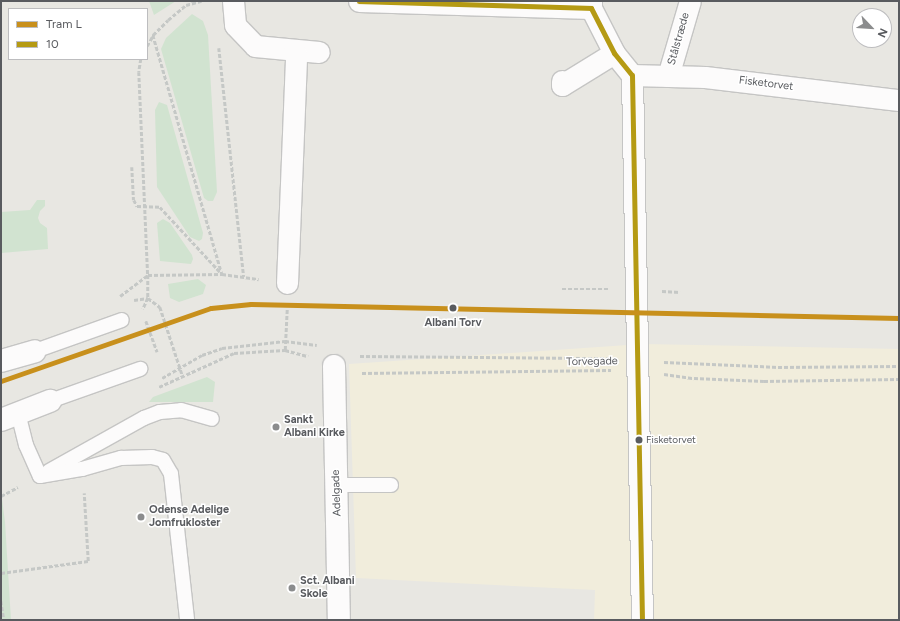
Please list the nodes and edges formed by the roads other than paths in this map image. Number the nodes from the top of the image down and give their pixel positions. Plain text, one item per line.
1 (233, 1) edge
2 (359, 1) edge
3 (690, 1) edge
4 (591, 5) edge
5 (294, 50) junction
6 (319, 52) dead end
7 (614, 54) junction
8 (632, 75) junction
9 (668, 76) junction
10 (562, 81) dead end
11 (899, 100) edge
12 (287, 283) road end
13 (122, 320) dead end
14 (35, 351) joint
15 (1, 362) edge
16 (334, 366) road end
17 (140, 369) dead end
18 (50, 400) joint
19 (10, 416) edge
20 (212, 419) dead end
21 (40, 476) junction
22 (337, 485) junction
23 (391, 485) dead end
24 (187, 620) edge
25 (339, 620) edge
26 (642, 620) edge

1 - 5 street
2 - 4 street
3 - 9 street, Stålstræde
4 - 7 street
5 - 6 street
5 - 12 street
7 - 8 street
7 - 10 street
8 - 9 street, Fisketorvet
8 - 26 street
9 - 11 street, Fisketorvet
13 - 14 lane
14 - 15 street
16 - 22 street, Adelgade
17 - 18 lane
18 - 19 street
19 - 21 lane
20 - 21 lane
21 - 24 lane
22 - 23 lane
22 - 25 street, Adelgade

